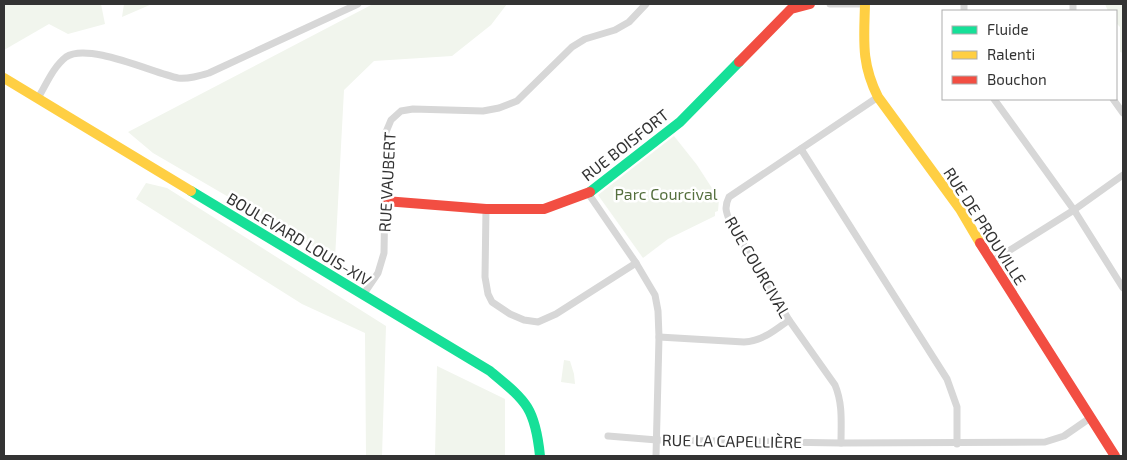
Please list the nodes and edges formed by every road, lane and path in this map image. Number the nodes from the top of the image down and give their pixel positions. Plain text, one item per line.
1 (358, 4) edge
2 (646, 4) edge
3 (810, 4) edge
4 (830, 4) edge
5 (865, 4) edge
6 (788, 7) edge
7 (4, 78) edge
8 (878, 97) junction
9 (38, 98) junction
10 (995, 100) edge
11 (1114, 100) edge
12 (1123, 113) edge
13 (801, 149) junction
14 (1123, 175) edge
15 (588, 193) junction
16 (385, 201) junction
17 (486, 209) junction
18 (1074, 210) junction
19 (991, 262) junction
20 (636, 263) junction
21 (1123, 288) edge
22 (363, 295) junction
23 (789, 320) junction
24 (659, 337) junction
25 (1090, 418) junction
26 (608, 436) dead end
27 (657, 440) junction
28 (841, 443) junction
29 (957, 444) junction
30 (540, 456) edge
31 (656, 456) edge
32 (1115, 456) edge

1 - 9 street
2 - 16 street, RUE VAUBERT
3 - 6 street, RUE BOISFORT
4 - 5 street
5 - 8 street, RUE DE PROUVILLE
6 - 15 street, RUE BOISFORT
7 - 9 street, BOULEVARD LOUIS-XIV
8 - 13 street, RUE COURCIVAL
8 - 19 street, RUE DE PROUVILLE
9 - 22 street, BOULEVARD LOUIS-XIV
10 - 18 street
11 - 12 street
13 - 23 street, RUE COURCIVAL
13 - 29 street
14 - 18 street
15 - 17 street, RUE BOISFORT
15 - 20 street
16 - 17 street, RUE BOISFORT
16 - 22 street, RUE VAUBERT
17 - 20 street
18 - 19 street
18 - 21 street
19 - 25 street, RUE DE PROUVILLE
20 - 24 street
22 - 30 street, BOULEVARD LOUIS-XIV
23 - 24 street
23 - 28 street, RUE COURCIVAL
24 - 27 street
25 - 29 street, RUE LA CAPELLIÈRE
25 - 32 street, RUE DE PROUVILLE
26 - 27 street, RUE LA CAPELLIÈRE
27 - 28 street, RUE LA CAPELLIÈRE
27 - 31 street
28 - 29 street, RUE LA CAPELLIÈRE

